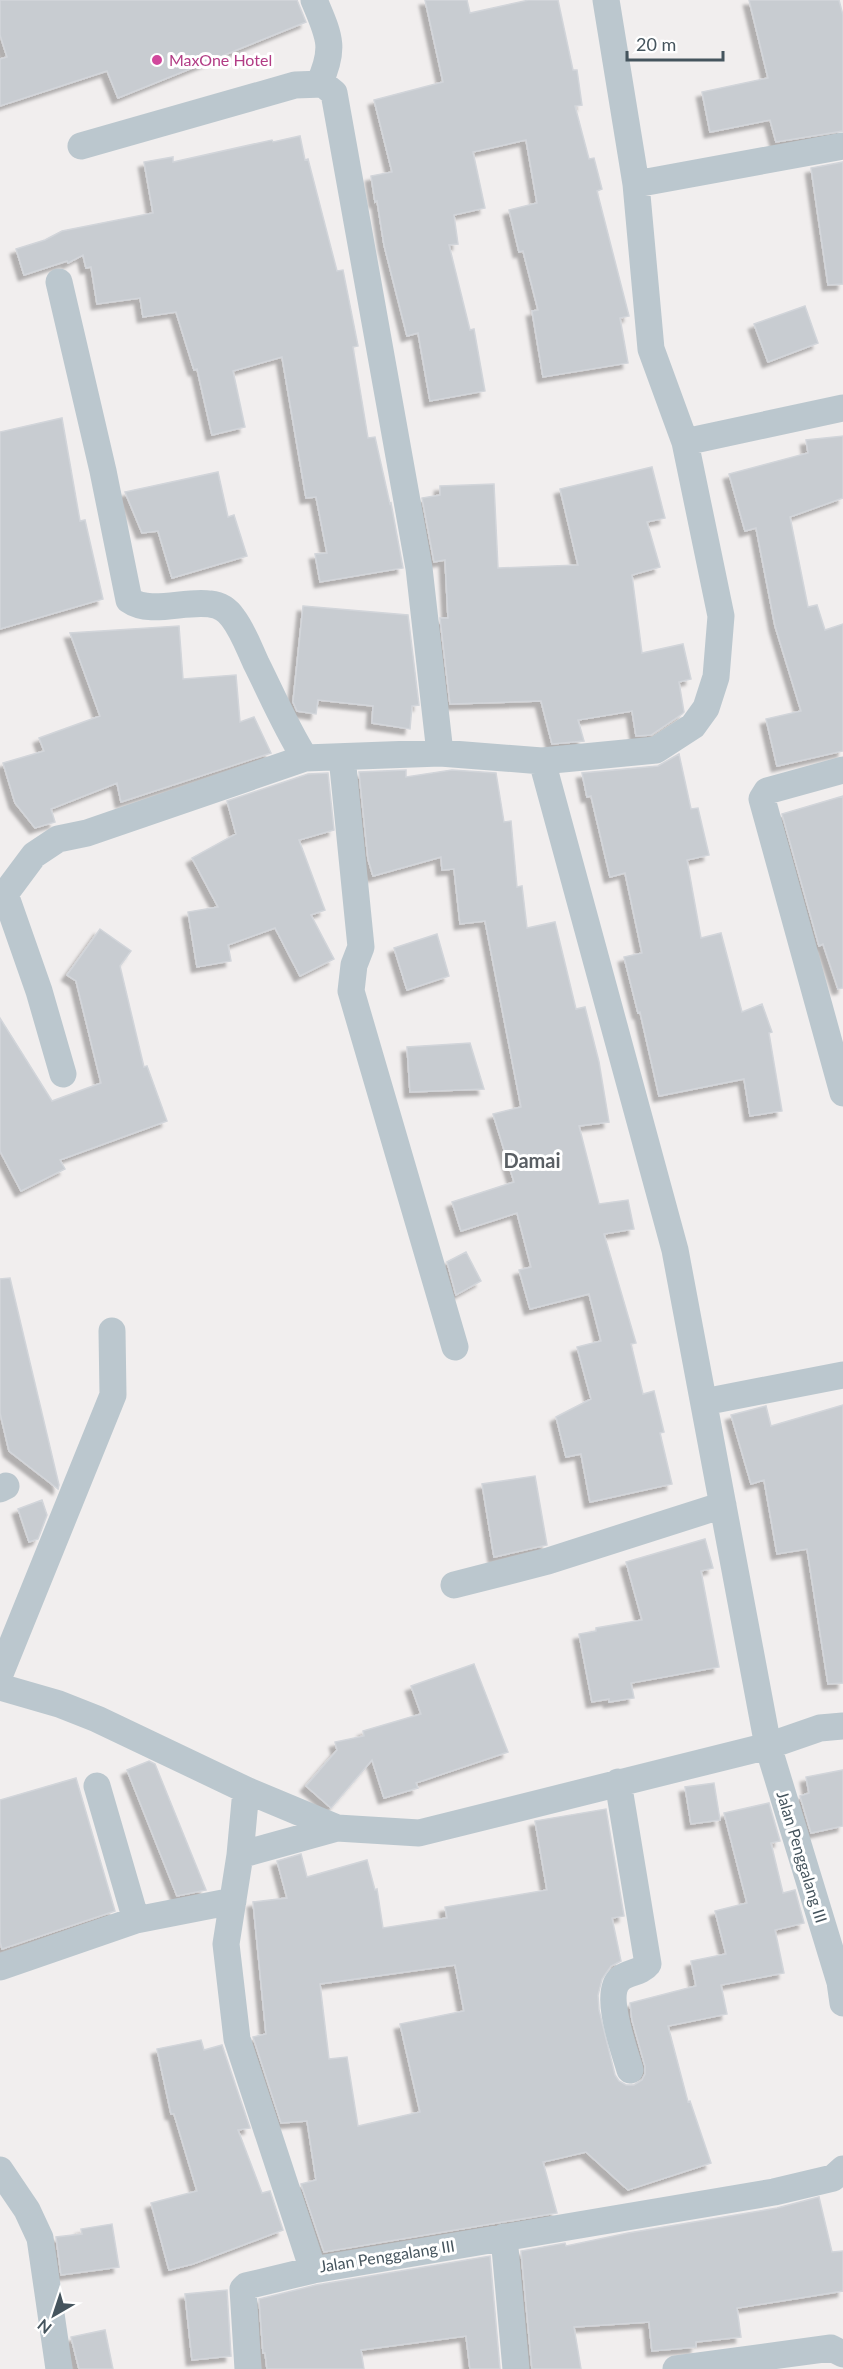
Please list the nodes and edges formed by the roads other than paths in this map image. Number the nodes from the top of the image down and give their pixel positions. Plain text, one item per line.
1 (314, 0) edge
2 (606, 0) edge
3 (319, 84) junction
4 (81, 146) dead end
5 (843, 146) edge
6 (636, 184) junction
7 (59, 282) dead end
8 (843, 408) edge
9 (685, 442) junction
10 (440, 753) junction
11 (342, 757) junction
12 (305, 758) junction
13 (542, 761) junction
14 (843, 770) edge
15 (63, 1074) dead end
16 (843, 1093) edge
17 (112, 1331) dead end
18 (455, 1347) dead end
19 (843, 1375) edge
20 (704, 1402) junction
21 (723, 1505) junction
22 (454, 1585) dead end
23 (0, 1674) edge
24 (0, 1687) edge
25 (843, 1726) edge
26 (768, 1746) junction
27 (618, 1782) junction
28 (97, 1786) dead end
29 (246, 1790) junction
30 (337, 1828) junction
31 (240, 1855) junction
32 (233, 1901) junction
33 (136, 1920) junction
34 (0, 1967) edge
35 (843, 2003) edge
36 (630, 2070) dead end
37 (843, 2169) edge
38 (0, 2170) edge
39 (504, 2237) junction
40 (313, 2270) junction
41 (843, 2354) edge
42 (58, 2369) edge
43 (248, 2369) edge
44 (516, 2369) edge
45 (676, 2369) edge

1 - 3 street
2 - 6 street
3 - 4 street
3 - 10 street
5 - 6 street
6 - 9 street
7 - 12 street
8 - 9 street
9 - 13 street
10 - 11 street
10 - 13 street
11 - 12 street
11 - 18 street
12 - 15 street
13 - 20 street, Jalan Penggalang III
14 - 16 street
17 - 23 street
19 - 20 street
20 - 21 street, Jalan Penggalang III
21 - 22 street
21 - 26 street, Jalan Penggalang III
24 - 29 street
25 - 26 street
26 - 27 street
26 - 35 street, Jalan Penggalang III
27 - 30 street
27 - 36 street
28 - 33 street
29 - 30 street
29 - 31 street, Jalan Penggalang III
30 - 31 street
31 - 32 street, Jalan Penggalang III
32 - 33 street
32 - 40 street, Jalan Penggalang III
33 - 34 street
37 - 39 street, Jalan Penggalang III
38 - 42 street
39 - 40 street, Jalan Penggalang III
39 - 44 street
40 - 43 street
41 - 45 street

